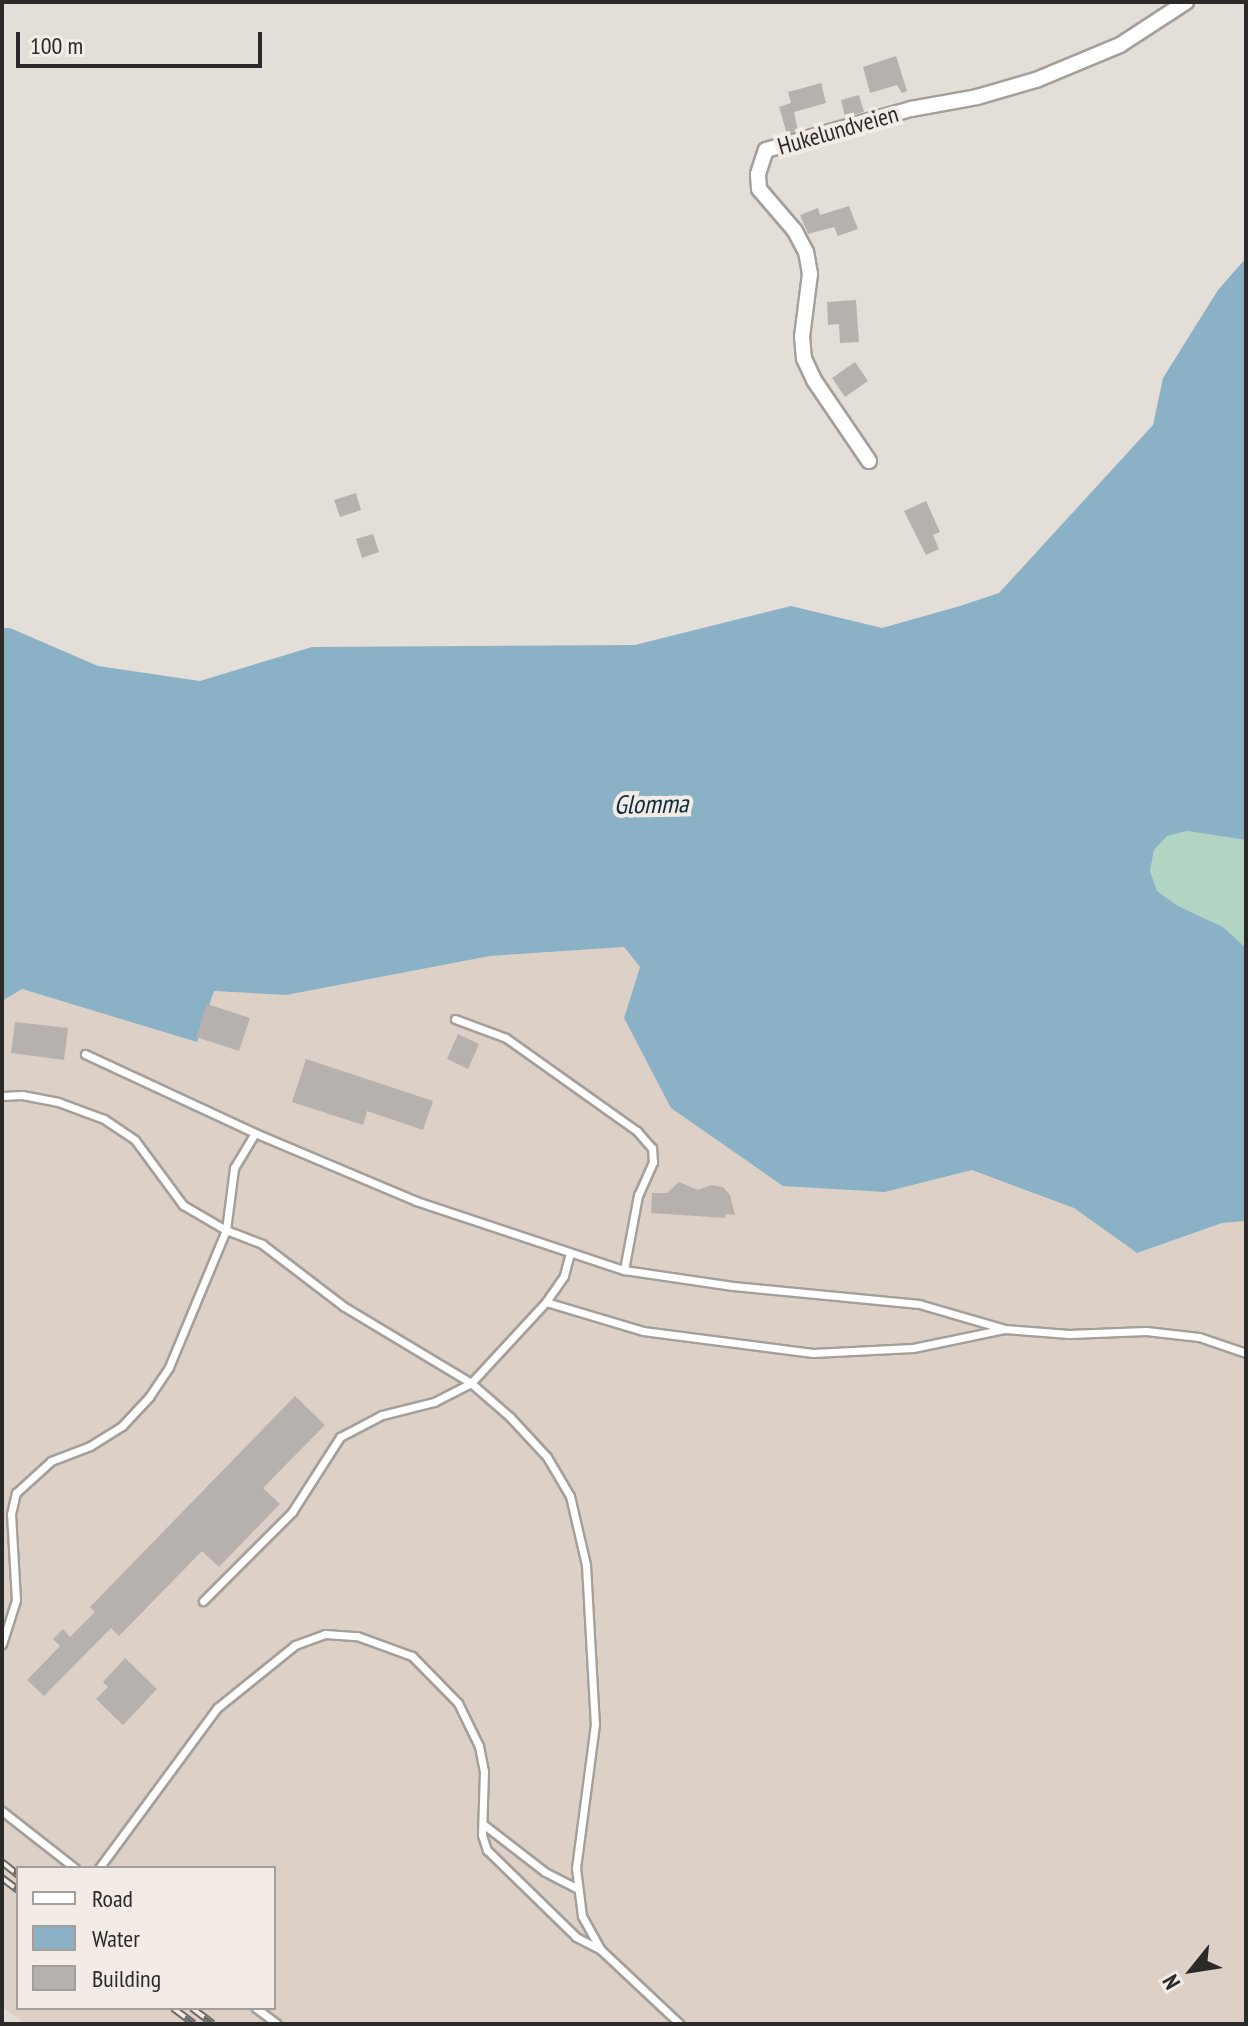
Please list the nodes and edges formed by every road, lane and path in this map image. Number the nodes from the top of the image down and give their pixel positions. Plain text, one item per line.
1 (1186, 2) edge
2 (869, 461) dead end
3 (455, 1019) dead end
4 (85, 1054) dead end
5 (2, 1096) edge
6 (255, 1133) junction
7 (226, 1230) junction
8 (570, 1253) junction
9 (624, 1270) junction
10 (546, 1302) junction
11 (1005, 1329) junction
12 (1246, 1353) edge
13 (471, 1383) junction
14 (203, 1601) dead end
15 (2, 1644) edge
16 (2, 1811) edge
17 (483, 1824) junction
18 (72, 1866) edge
19 (100, 1866) edge
20 (578, 1889) junction
21 (600, 1949) junction
22 (259, 2010) edge
23 (277, 2024) edge
24 (680, 2024) edge

1 - 2 street, Hukelundveien
3 - 9 lane
4 - 6 lane
5 - 7 lane
6 - 7 lane
6 - 8 lane
7 - 13 lane
7 - 15 lane
8 - 9 lane
8 - 10 lane
9 - 11 lane
10 - 11 lane
10 - 13 lane
11 - 12 lane
13 - 14 lane
13 - 20 lane
16 - 18 lane
17 - 19 lane
17 - 20 lane
17 - 21 lane
20 - 21 lane
21 - 24 lane
22 - 23 lane

